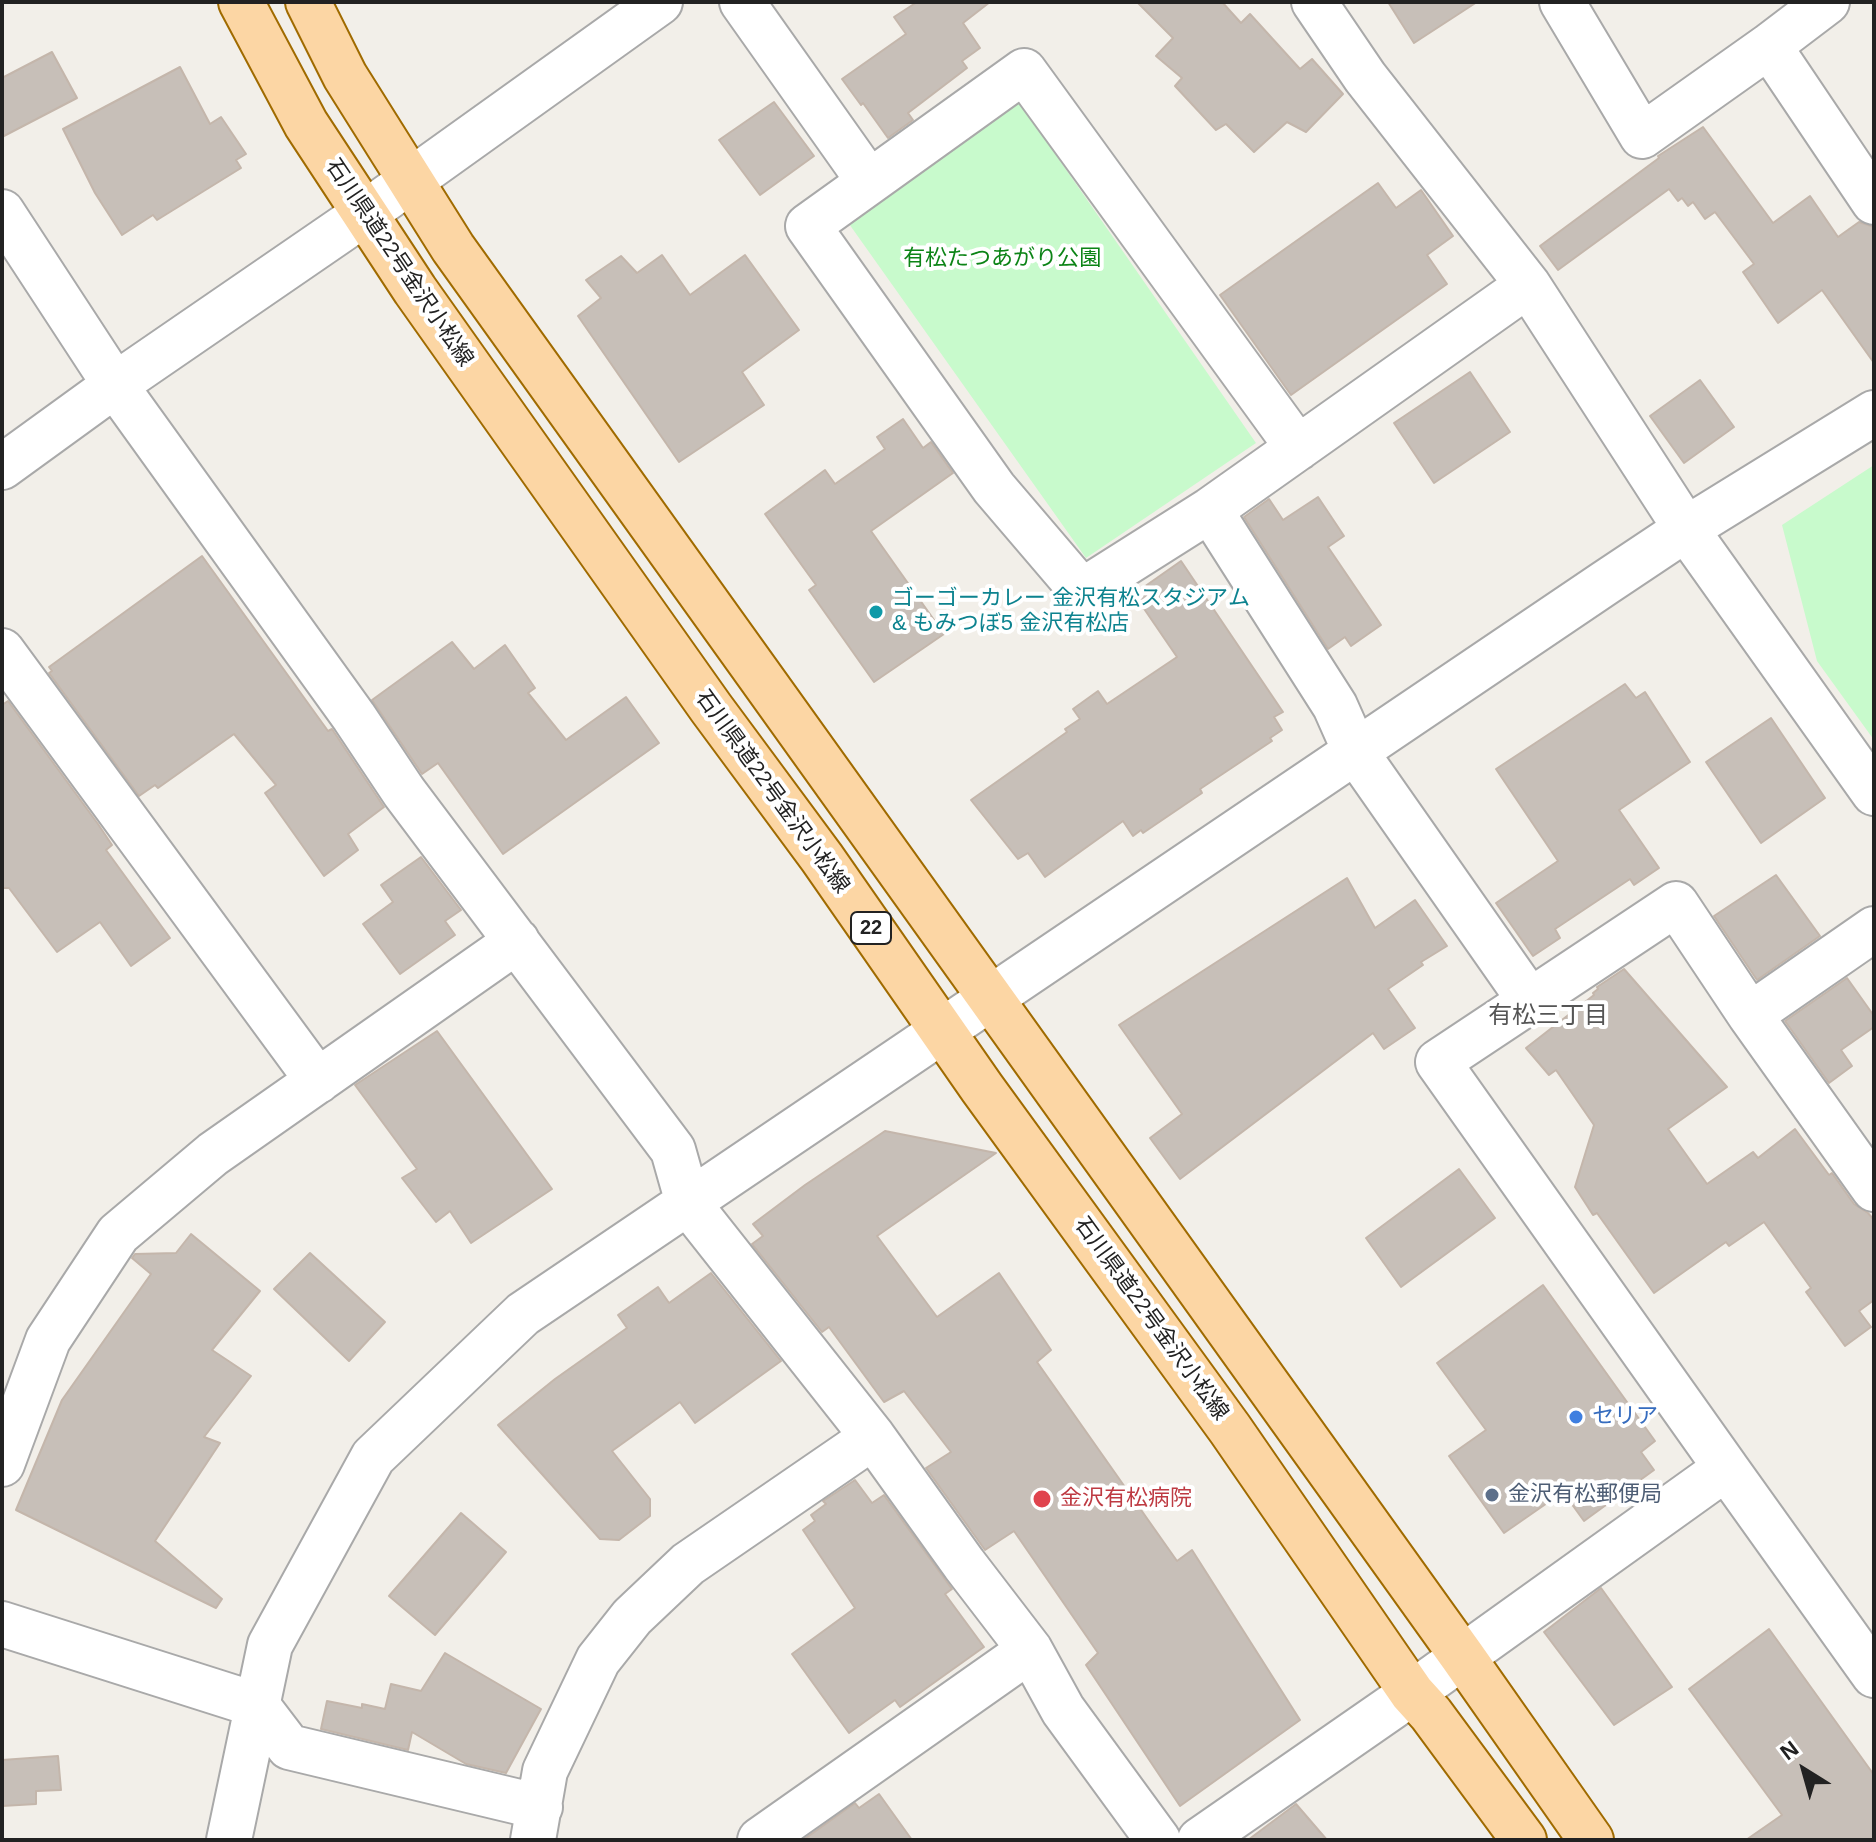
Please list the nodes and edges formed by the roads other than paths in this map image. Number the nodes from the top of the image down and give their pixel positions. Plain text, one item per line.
1 (241, 2) edge
2 (308, 2) edge
3 (660, 2) edge
4 (742, 2) edge
5 (1314, 2) edge
6 (1563, 2) edge
7 (1827, 2) edge
8 (1769, 46) junction
9 (411, 180) junction
10 (868, 180) junction
11 (1874, 202) edge
12 (2, 212) edge
13 (364, 214) junction
14 (1528, 285) junction
15 (115, 385) junction
16 (1874, 413) edge
17 (1298, 448) junction
18 (2, 467) edge
19 (1210, 510) junction
20 (1686, 529) junction
21 (2, 651) edge
22 (1355, 751) junction
23 (1874, 793) edge
24 (1874, 929) edge
25 (517, 941) junction
26 (990, 999) junction
27 (1530, 1001) junction
28 (1750, 1015) junction
29 (943, 1031) junction
30 (318, 1081) junction
31 (1874, 1189) edge
32 (688, 1203) junction
33 (873, 1437) junction
34 (2, 1464) edge
35 (1726, 1468) junction
36 (2, 1624) edge
37 (1030, 1650) junction
38 (1462, 1656) junction
39 (1874, 1675) edge
40 (1412, 1693) junction
41 (257, 1705) junction
42 (537, 1824) edge
43 (229, 1840) edge
44 (760, 1840) edge
45 (1158, 1840) edge
46 (1200, 1840) edge
47 (1524, 1840) edge
48 (1591, 1840) edge

1 - 13 main road, 石川県道22号金沢小松線 / 22
2 - 9 main road, 22
3 - 9 street
4 - 10 street
5 - 14 street
6 - 8 street
7 - 8 street
8 - 11 street
9 - 13 street
9 - 26 main road, 22
10 - 17 street
10 - 19 street
12 - 15 street
13 - 15 street
13 - 29 main road, 石川県道22号金沢小松線 / 22
14 - 17 street
14 - 20 street
15 - 18 street
15 - 25 street
16 - 20 street
17 - 19 street
19 - 22 street
20 - 22 street
20 - 23 street
21 - 30 street
22 - 26 street
22 - 27 street
24 - 28 street
25 - 30 street
25 - 32 street
26 - 29 street
26 - 38 main road, 22
27 - 28 street
27 - 35 street
28 - 31 street
29 - 32 street
29 - 40 main road, 石川県道22号金沢小松線 / 22
30 - 34 street
32 - 33 street
32 - 41 street
33 - 37 street
33 - 42 street
35 - 38 street
35 - 39 street
36 - 41 street
37 - 44 street
37 - 45 street
38 - 40 street
38 - 48 main road, 22
40 - 46 street
40 - 47 main road, 石川県道22号金沢小松線 / 22
41 - 42 street
41 - 43 street

